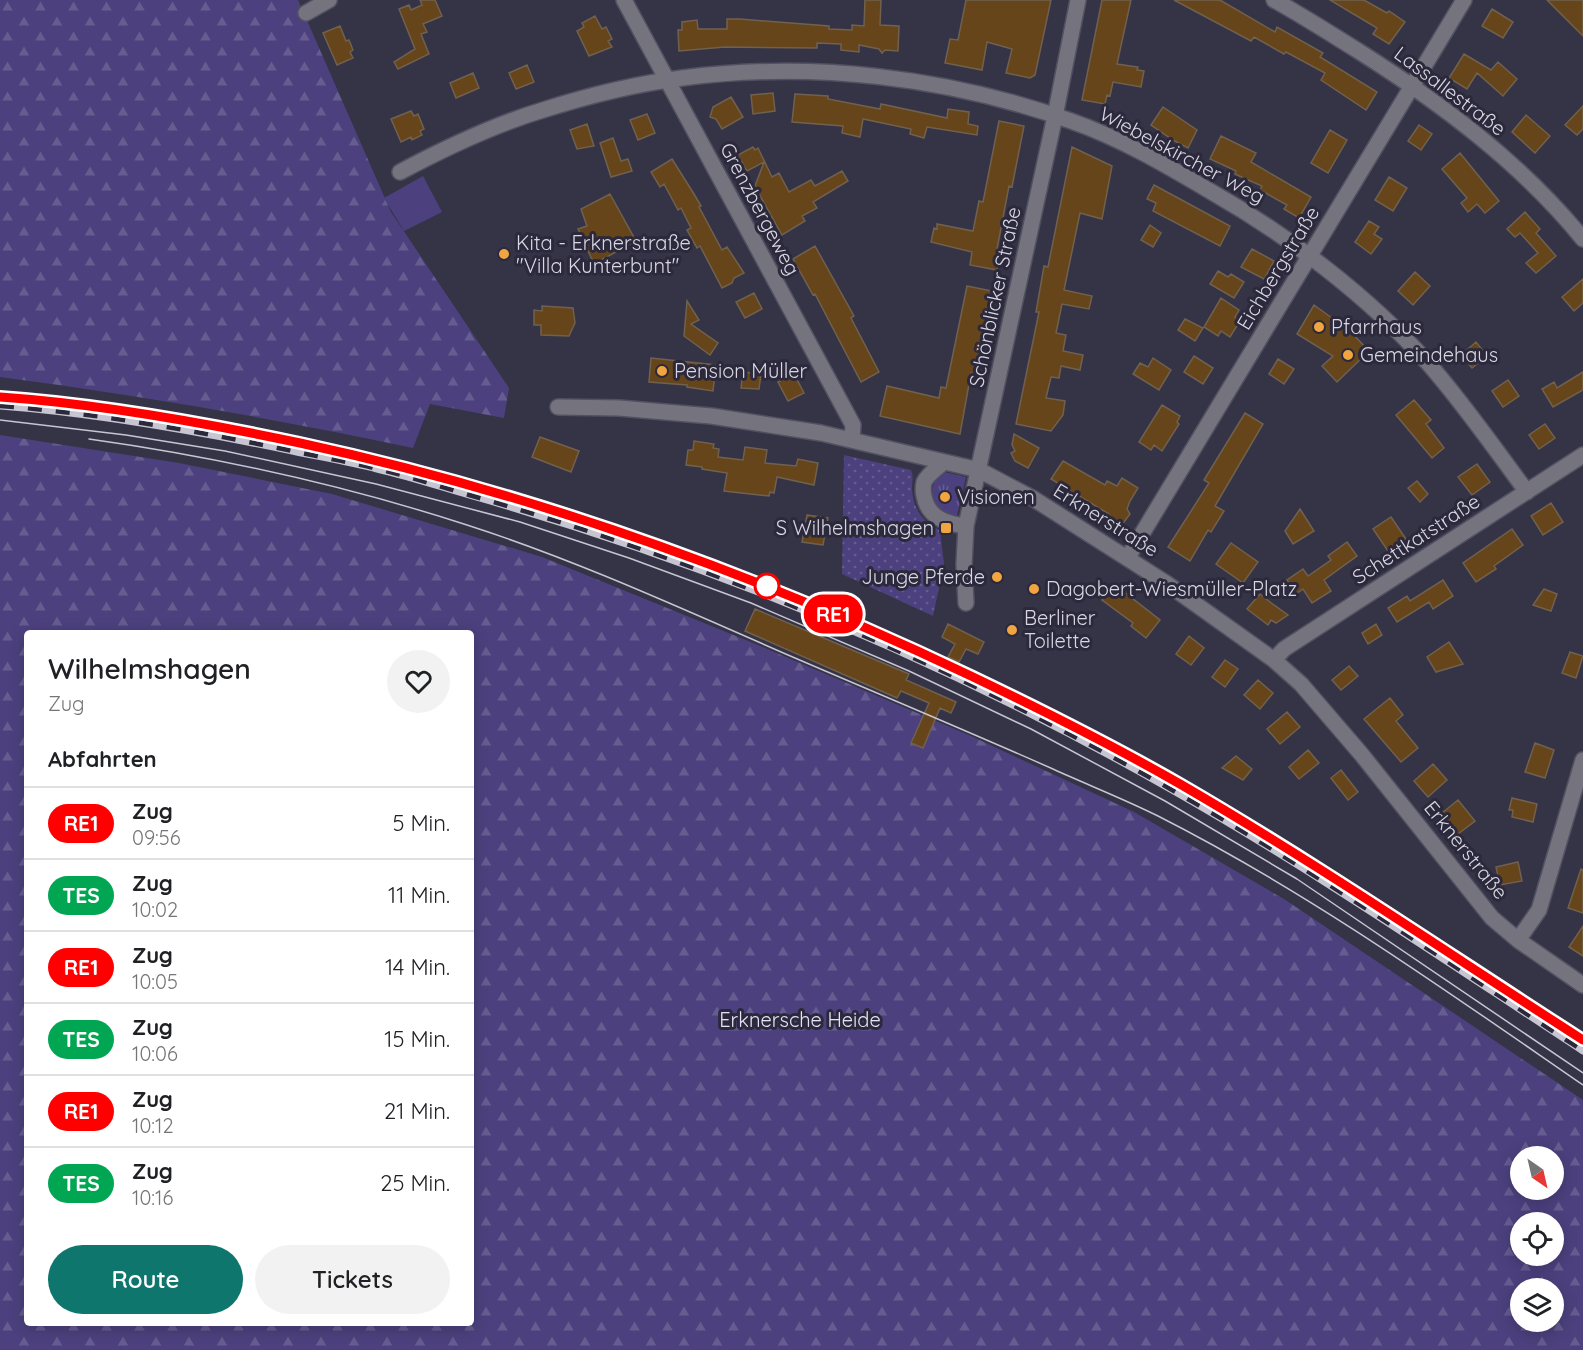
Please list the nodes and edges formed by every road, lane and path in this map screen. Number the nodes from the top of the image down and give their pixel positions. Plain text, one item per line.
1 (329, 0) edge
2 (624, 0) edge
3 (1078, 0) edge
4 (1274, 0) edge
5 (1464, 0) edge
6 (306, 13) dead end
7 (667, 80) junction
8 (1413, 86) junction
9 (1055, 116) junction
10 (400, 172) dead end
11 (1583, 239) edge
12 (1309, 255) junction
13 (558, 407) dead end
14 (852, 440) junction
15 (1583, 455) edge
16 (944, 462) junction
17 (979, 470) junction
18 (1527, 492) junction
19 (966, 526) junction
20 (1128, 557) junction
21 (966, 603) dead end
22 (1274, 660) junction
23 (1583, 760) edge
24 (1518, 940) junction
25 (1583, 986) edge

1 - 6 street
2 - 7 street, Grenzbergeweg
3 - 9 street, Schönblicker Straße
4 - 8 street, Lassallestraße
5 - 8 street, Eichbergstraße
7 - 9 street, Wiebelskircher Weg
7 - 10 street, Wiebelskircher Weg
7 - 14 street, Grenzbergeweg
8 - 11 street, Lassallestraße
8 - 12 street, Eichbergstraße
9 - 12 street, Wiebelskircher Weg
9 - 17 street, Schönblicker Straße
12 - 18 street, Wiebelskircher Weg
12 - 20 street, Eichbergstraße
13 - 14 street, Erknerstraße
14 - 16 street, Erknerstraße
15 - 18 street, Schettkatstraße
16 - 17 street, Erknerstraße
16 - 19 street
17 - 19 street, Schönblicker Straße
17 - 20 street, Erknerstraße
18 - 22 street, Schettkatstraße
19 - 21 street, Schönblicker Straße
20 - 22 street, Erknerstraße
22 - 24 street, Erknerstraße
23 - 24 street
24 - 25 street, Erknerstraße

